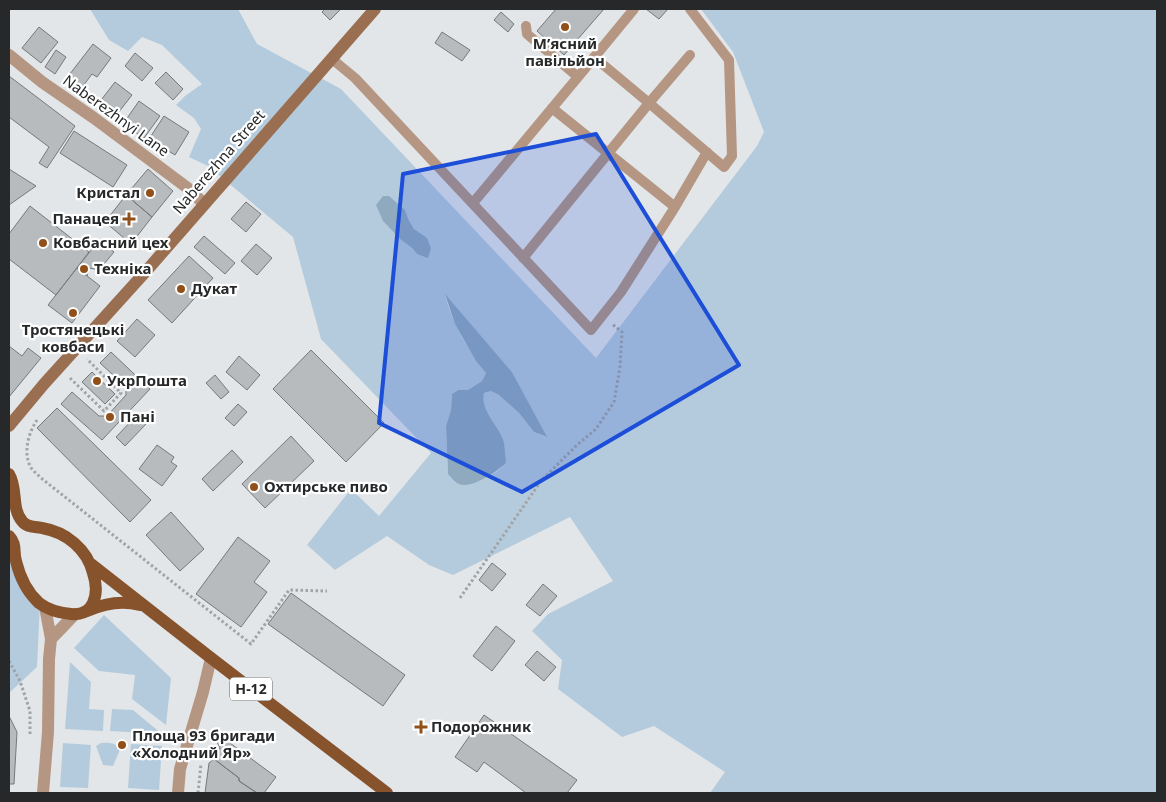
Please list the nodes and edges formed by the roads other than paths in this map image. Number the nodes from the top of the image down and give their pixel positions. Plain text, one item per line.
1 (375, 9) edge
2 (634, 9) edge
3 (690, 9) edge
4 (526, 26) dead end
5 (9, 55) edge
6 (690, 55) dead end
7 (594, 57) junction
8 (332, 59) junction
9 (578, 77) junction
10 (649, 103) junction
11 (552, 108) junction
12 (707, 152) junction
13 (608, 153) junction
14 (473, 203) junction
15 (204, 204) junction
16 (675, 207) junction
17 (523, 258) junction
18 (9, 426) edge
19 (9, 474) edge
20 (9, 536) edge
21 (91, 564) junction
22 (144, 606) junction
23 (45, 607) junction
24 (79, 614) junction
25 (51, 639) junction
26 (211, 658) junction
27 (43, 793) edge
28 (178, 793) edge
29 (387, 793) edge

1 - 8 main road, Naberezhna Street
2 - 7 lane
3 - 12 lane
4 - 9 lane
5 - 15 street, Naberezhnyi Lane
6 - 10 lane
7 - 9 lane
7 - 10 lane
8 - 14 lane
8 - 15 main road, Naberezhna Street
9 - 11 lane
10 - 12 lane
10 - 13 lane
11 - 13 lane
11 - 14 lane
12 - 16 lane
13 - 16 lane
13 - 17 lane
14 - 17 lane
15 - 18 main road, Naberezhna Street
16 - 17 lane
19 - 21 main road
20 - 23 main road
21 - 22 main road, Н-12
21 - 24 main road
22 - 24 main road
22 - 26 main road, Н-12
23 - 24 main road
23 - 25 street
24 - 25 street
25 - 27 street
26 - 28 street
26 - 29 main road, Н-12

